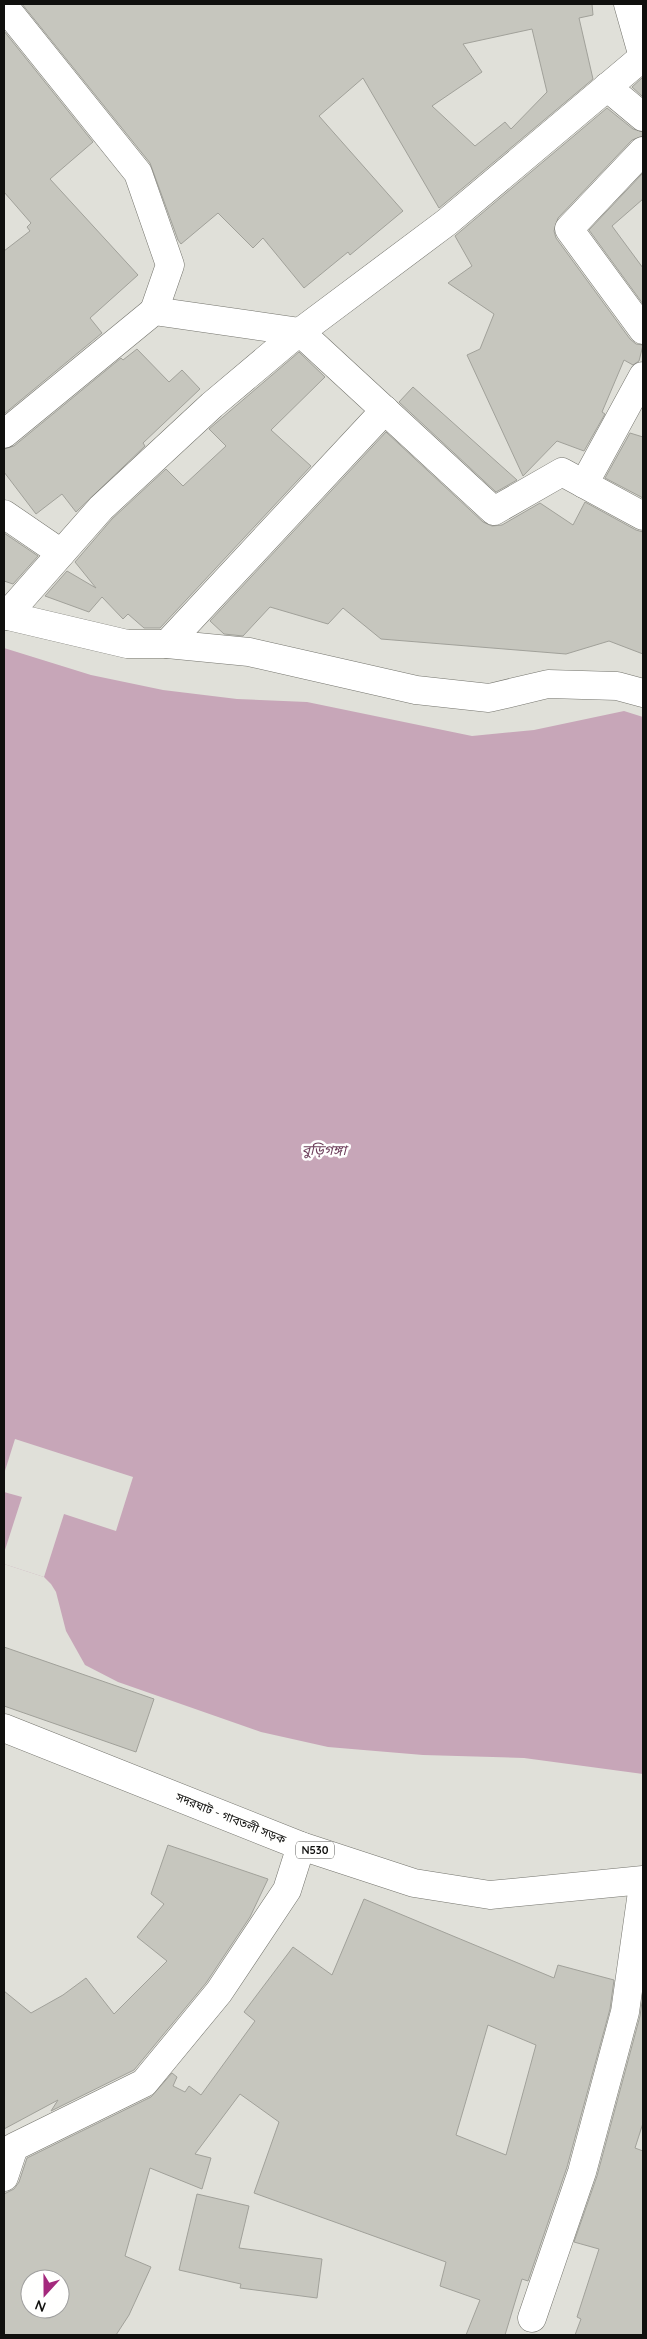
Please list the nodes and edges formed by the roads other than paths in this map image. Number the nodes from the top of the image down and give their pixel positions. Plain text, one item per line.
1 (628, 4) edge
2 (4, 6) edge
3 (643, 57) edge
4 (607, 87) junction
5 (643, 117) edge
6 (643, 151) edge
7 (154, 311) junction
8 (643, 330) edge
9 (300, 332) junction
10 (643, 376) edge
11 (385, 410) junction
12 (4, 434) edge
13 (584, 484) junction
14 (4, 514) edge
15 (643, 516) edge
16 (61, 553) junction
17 (5, 616) edge
18 (168, 644) junction
19 (643, 694) edge
20 (4, 1728) edge
21 (301, 1846) junction
22 (643, 1880) edge
23 (643, 1885) edge
24 (9, 2148) edge
25 (4, 2177) edge
26 (532, 2318) dead end

1 - 3 main road
2 - 7 main road
3 - 4 main road
4 - 5 main road
4 - 9 main road
6 - 8 main road
7 - 9 main road
7 - 12 main road
9 - 11 main road
9 - 16 main road
10 - 13 main road
11 - 13 main road
11 - 18 main road
13 - 15 main road
14 - 16 main road
16 - 17 main road
17 - 18 main road
18 - 19 main road
20 - 21 main road, সদরঘাট - গাবতলী সড়ক / N530
21 - 22 main road, সদরঘাট - গাবতলী সড়ক / N530
21 - 24 main road
23 - 26 main road
24 - 25 main road

